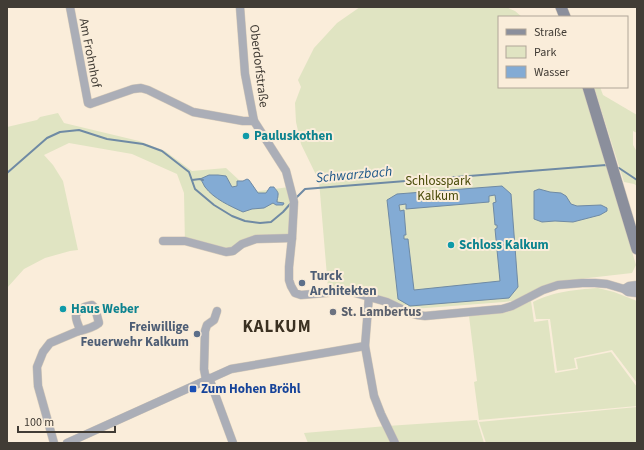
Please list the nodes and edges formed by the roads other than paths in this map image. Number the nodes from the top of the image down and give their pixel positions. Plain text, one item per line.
1 (70, 7) edge
2 (240, 7) edge
3 (560, 7) edge
4 (564, 16) edge
5 (588, 88) edge
6 (254, 121) junction
7 (292, 238) junction
8 (163, 241) dead end
9 (637, 249) edge
10 (637, 285) edge
11 (624, 289) junction
12 (637, 294) edge
13 (368, 296) junction
14 (217, 311) dead end
15 (80, 330) dead end
16 (365, 346) junction
17 (207, 379) junction
18 (54, 443) edge
19 (68, 443) edge
20 (233, 443) edge
21 (395, 443) edge

1 - 6 street, Am Frohnhof
2 - 6 street, Oberdorfstraße
3 - 4 main road
5 - 9 main road
6 - 7 street, Oberdorfstraße
7 - 8 street
7 - 13 street, Oberdorfstraße
10 - 11 street
11 - 12 street, Oberdorfstraße
11 - 13 street, Oberdorfstraße
13 - 16 street
14 - 17 street
15 - 18 street
16 - 17 street
16 - 21 street
17 - 19 street
17 - 20 street

